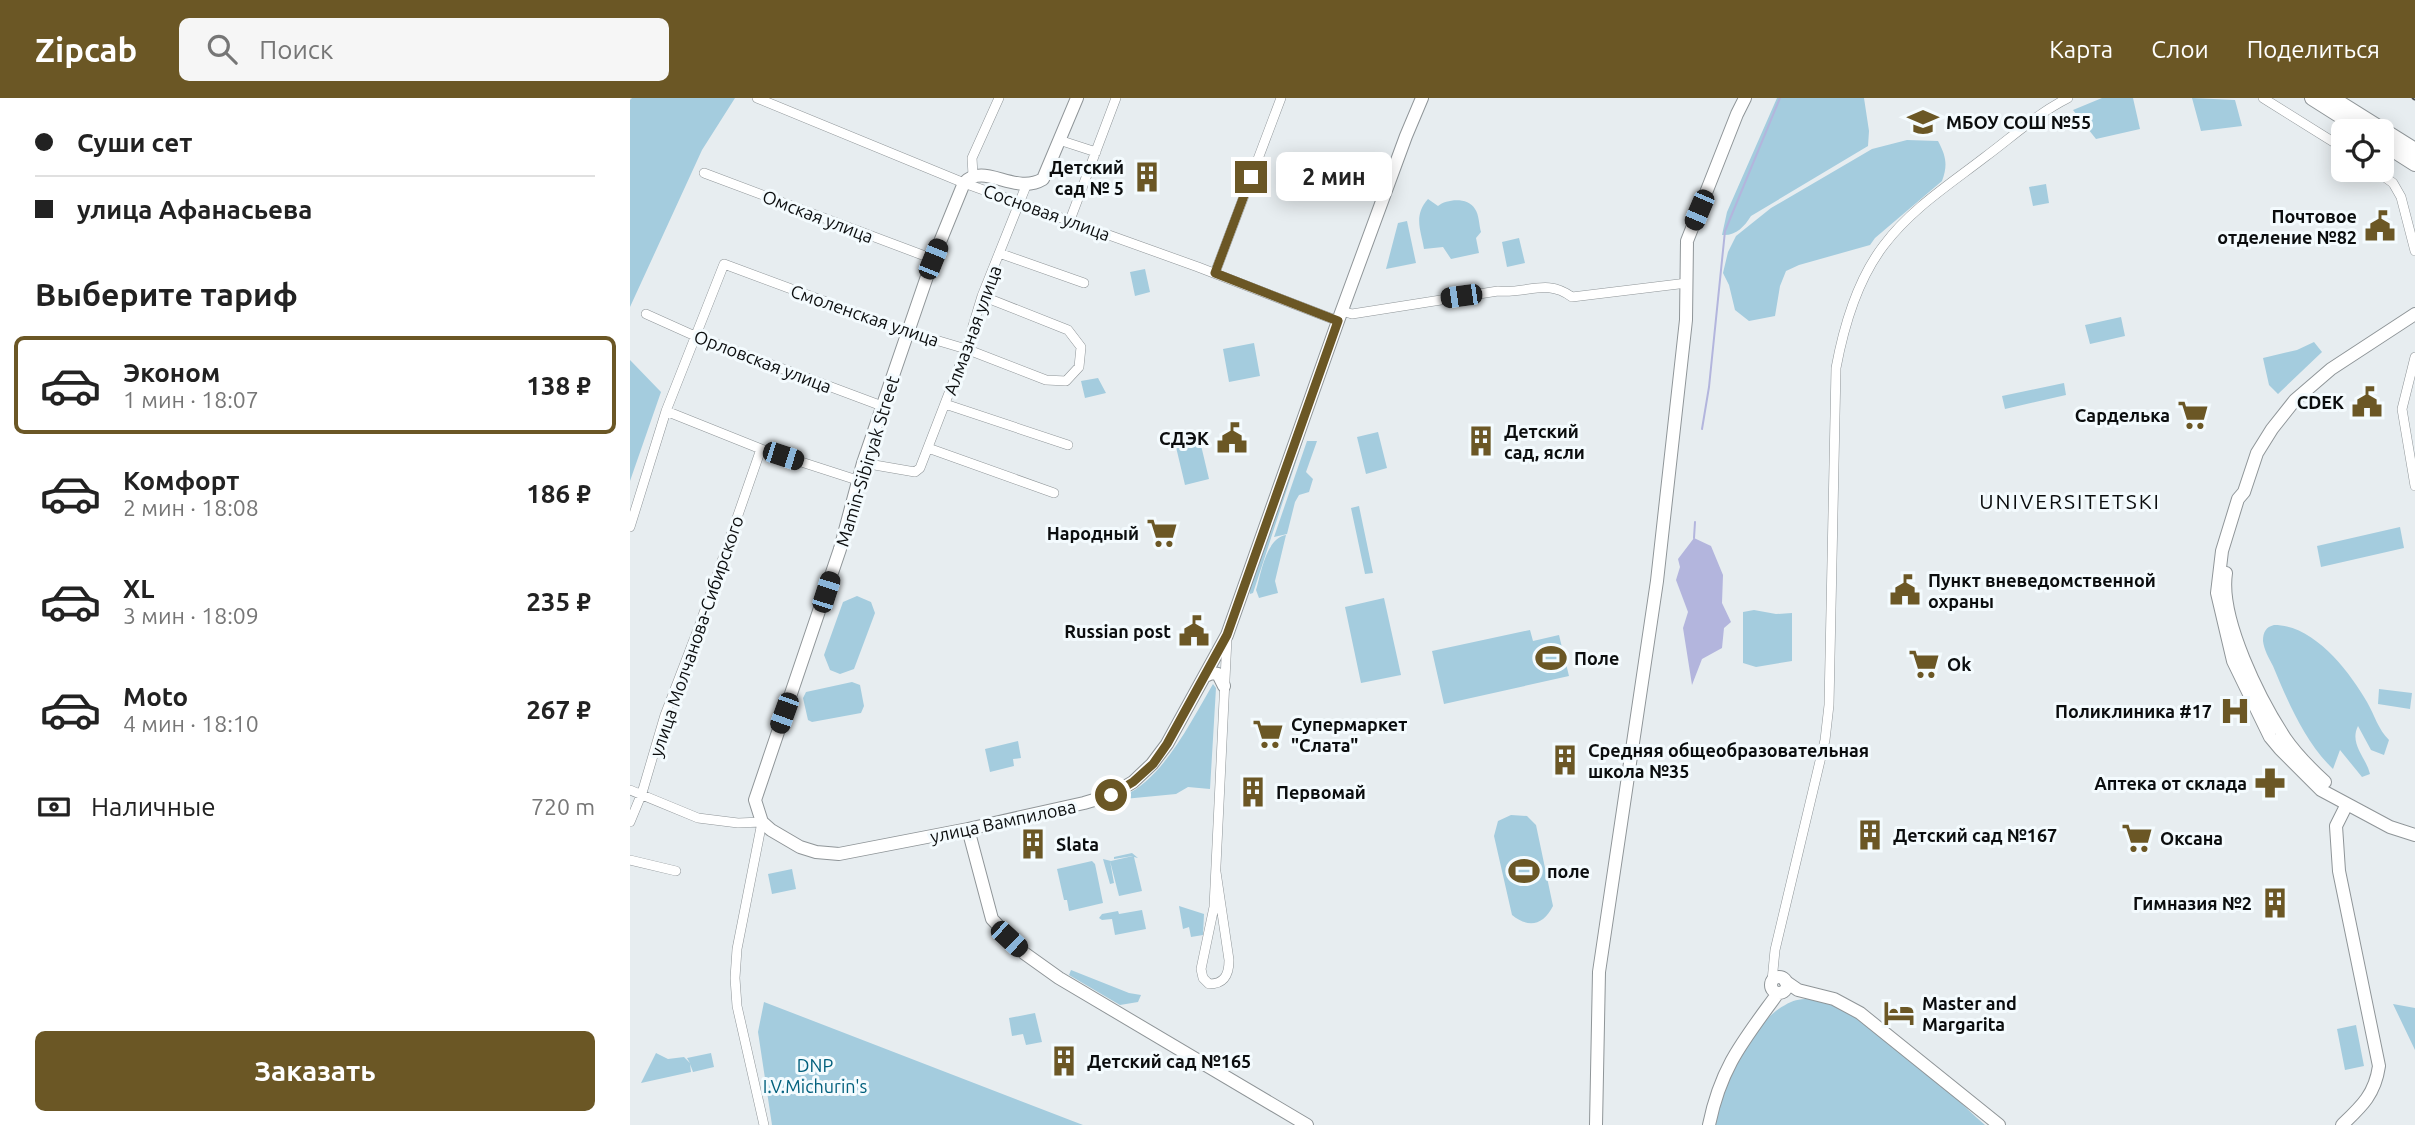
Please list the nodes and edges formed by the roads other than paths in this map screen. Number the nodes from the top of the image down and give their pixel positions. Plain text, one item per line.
1 (757, 98) edge
2 (999, 98) edge
3 (1077, 98) edge
4 (1116, 98) edge
5 (1281, 98) edge
6 (1423, 98) edge
7 (1745, 98) edge
8 (2068, 98) edge
9 (2263, 98) edge
10 (2312, 98) edge
11 (2332, 98) edge
12 (2345, 119) edge
13 (1059, 140) junction
14 (2331, 140) edge
15 (2415, 150) edge
16 (2394, 151) edge
17 (1096, 152) junction
18 (2415, 164) edge
19 (704, 173) dead end
20 (969, 179) junction
21 (2392, 182) edge
22 (1026, 186) junction
23 (1019, 201) junction
24 (1070, 220) junction
25 (2415, 251) edge
26 (999, 253) junction
27 (933, 259) junction
28 (1215, 273) junction
29 (1084, 283) dead end
30 (1687, 283) junction
31 (982, 296) junction
32 (646, 314) dead end
33 (1340, 316) junction
34 (2414, 316) edge
35 (908, 332) junction
36 (695, 336) junction
37 (966, 349) junction
38 (2415, 357) edge
39 (945, 404) junction
40 (882, 406) junction
41 (666, 411) junction
42 (1069, 445) dead end
43 (928, 448) junction
44 (761, 449) junction
45 (863, 463) junction
46 (857, 480) junction
47 (2415, 486) edge
48 (1054, 493) dead end
49 (630, 527) edge
50 (1227, 635) junction
51 (1205, 677) junction
52 (1224, 686) junction
53 (630, 790) edge
54 (642, 793) junction
55 (2347, 804) junction
56 (630, 822) edge
57 (762, 822) junction
58 (968, 829) junction
59 (2415, 835) edge
60 (630, 860) edge
61 (676, 872) dead end
62 (1216, 872) junction
63 (1779, 985) junction
64 (764, 1125) edge
65 (1307, 1125) edge
66 (1596, 1125) edge
67 (1709, 1125) edge
68 (1999, 1125) edge
69 (2342, 1125) edge

1 - 20 street, Сосновая улица
2 - 20 street
3 - 13 street, Алмазная улица
4 - 17 street
5 - 28 street
6 - 33 street, улица Вампилова
7 - 30 street
8 - 63 street
9 - 14 street
10 - 12 main road
11 - 15 main road
13 - 17 street
13 - 22 street, Алмазная улица
16 - 18 main road
17 - 24 street
19 - 27 street, Омская улица
20 - 22 street
20 - 23 street, Сосновая улица
20 - 27 street, Mamin-Sibiryak Street
21 - 25 street
22 - 23 street, Алмазная улица
23 - 24 street, Сосновая улица
23 - 26 street, Алмазная улица
24 - 28 street, Сосновая улица
26 - 29 street
26 - 31 street, Алмазная улица
27 - 35 street, Mamin-Sibiryak Street
28 - 33 street, Сосновая улица
30 - 33 street
30 - 66 street
31 - 37 street, Алмазная улица
31 - 37 street, Смоленская улица
32 - 36 street, Орловская улица
33 - 50 street, улица Вампилова
34 - 55 street
35 - 36 street, Смоленская улица
35 - 37 street, Смоленская улица
35 - 40 street, Mamin-Sibiryak Street
36 - 40 street, Орловская улица
36 - 41 street
37 - 39 street, Алмазная улица
38 - 47 street
39 - 42 street
39 - 43 street, Алмазная улица
40 - 45 street, Mamin-Sibiryak Street
41 - 44 street
41 - 49 street
43 - 45 street, Алмазная улица
43 - 48 street
44 - 46 street
44 - 54 street, улица Молчанова-Сибирского
45 - 46 street, Mamin-Sibiryak Street
46 - 57 street, Mamin-Sibiryak Street
50 - 51 street, улица Вампилова
50 - 52 street
51 - 52 street
51 - 58 street, улица Вампилова
52 - 62 street
53 - 54 street
54 - 56 street, улица Молчанова-Сибирского
54 - 57 street
55 - 59 street
55 - 69 street
57 - 58 street, улица Вампилова
57 - 64 street
58 - 65 street
60 - 61 street
62 - 62 street
63 - 67 street
63 - 68 street

